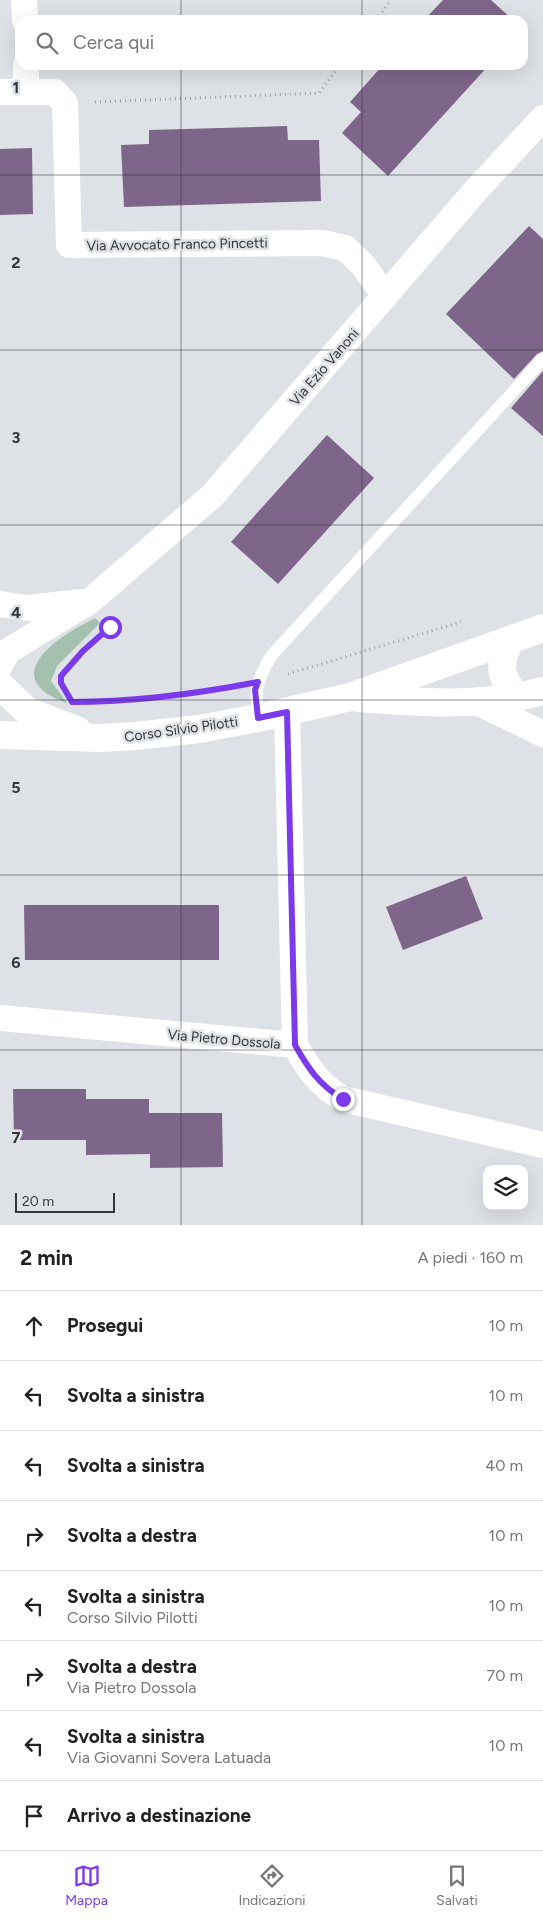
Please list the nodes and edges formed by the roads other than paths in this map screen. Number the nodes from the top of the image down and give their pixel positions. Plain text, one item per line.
1 (24, 0) edge
2 (25, 15) edge
3 (26, 70) edge
4 (0, 92) edge
5 (26, 92) junction
6 (543, 118) edge
7 (385, 296) junction
8 (543, 359) edge
9 (90, 600) junction
10 (0, 604) edge
11 (541, 631) edge
12 (510, 640) junction
13 (0, 665) edge
14 (0, 685) edge
15 (543, 691) edge
16 (350, 697) junction
17 (517, 698) junction
18 (477, 702) junction
19 (287, 712) junction
20 (258, 718) junction
21 (543, 734) edge
22 (0, 735) edge
23 (100, 738) junction
24 (0, 1018) edge
25 (295, 1045) junction
26 (543, 1145) edge

1 - 2 street
3 - 5 street
4 - 5 street
5 - 7 street, Via Avvocato Franco Pincetti
6 - 7 street, Via Ezio Vanoni
7 - 9 street, Via Ezio Vanoni
8 - 20 lane
9 - 10 street
9 - 13 street, Via Ezio Vanoni
11 - 12 street, Corso Silvio Pilotti
12 - 16 street, Corso Silvio Pilotti
12 - 17 street
14 - 23 street, Corso Silvio Pilotti
15 - 17 street, Corso Silvio Pilotti
16 - 18 street, Corso Silvio Pilotti
16 - 19 street, Corso Silvio Pilotti
17 - 18 street, Corso Silvio Pilotti
18 - 21 street
19 - 20 street, Corso Silvio Pilotti
19 - 25 street, Via Pietro Dossola
20 - 23 street, Corso Silvio Pilotti
22 - 23 street, Corso Silvio Pilotti
24 - 25 street, Via Pietro Dossola
25 - 26 street

